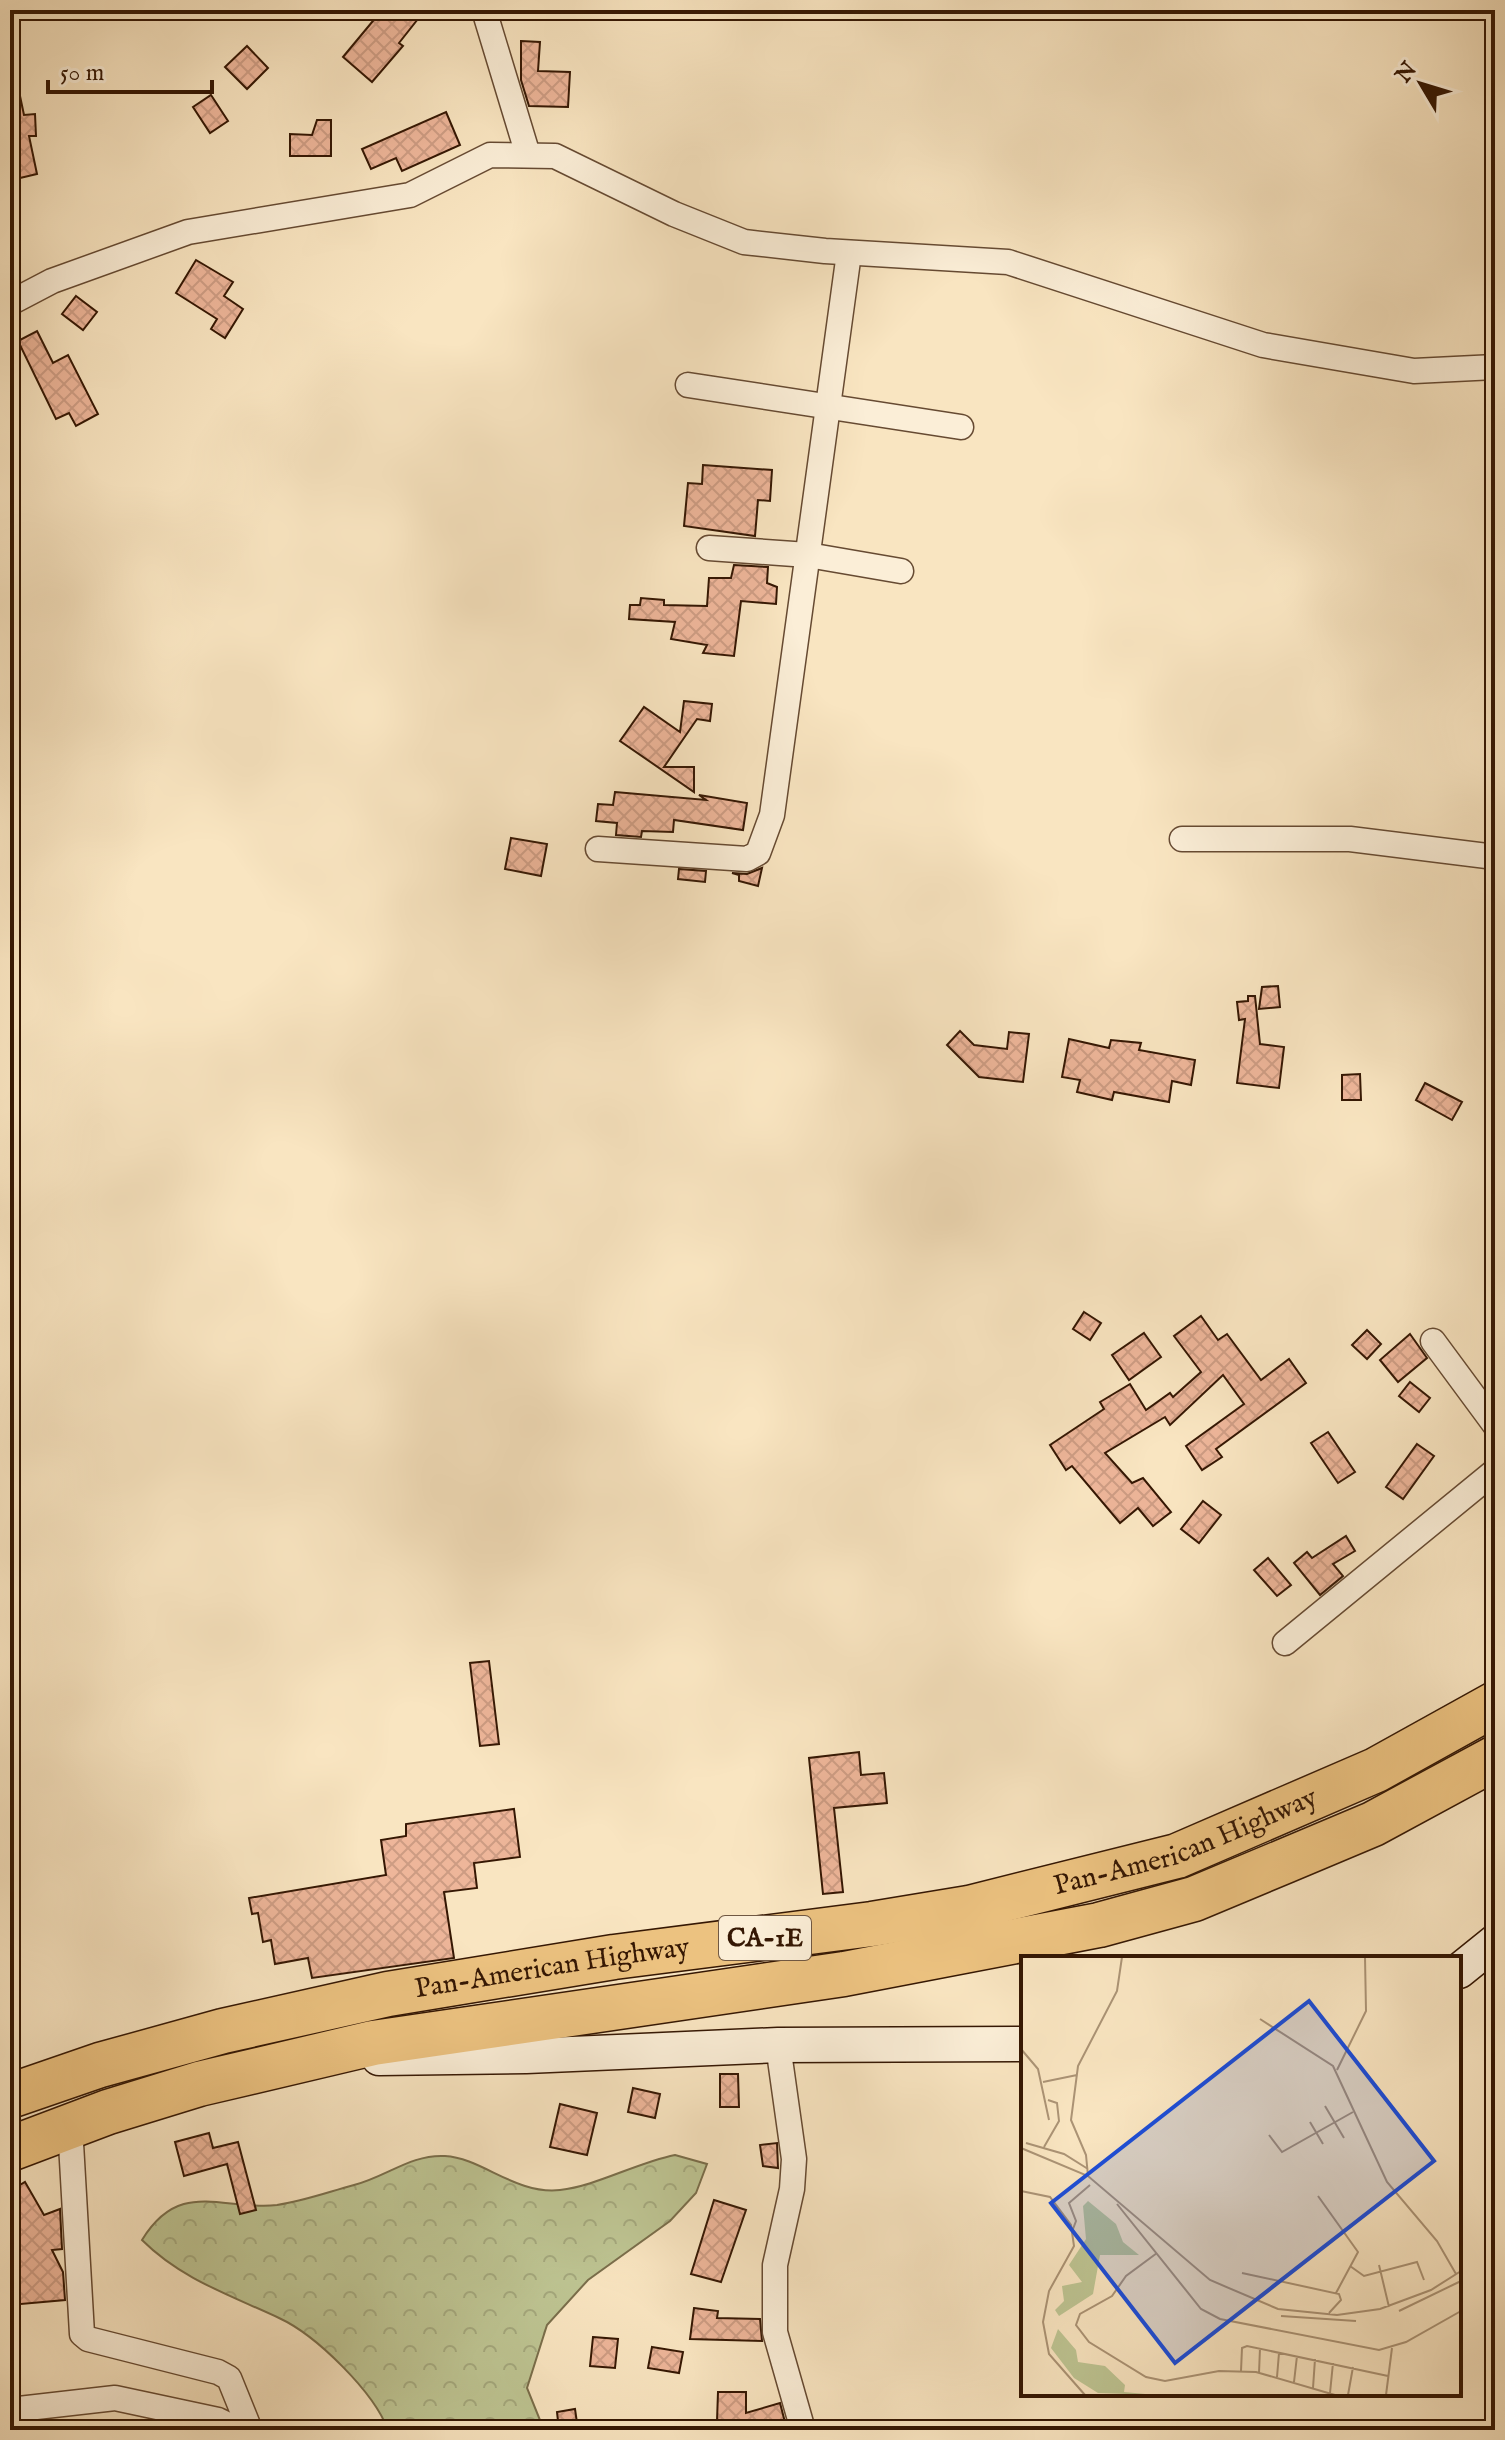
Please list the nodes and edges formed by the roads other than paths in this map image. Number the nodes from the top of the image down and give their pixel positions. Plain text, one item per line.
1 (484, 10) edge
2 (528, 155) junction
3 (849, 253) junction
4 (10, 303) edge
5 (1495, 367) edge
6 (688, 385) dead end
7 (829, 405) junction
8 (961, 427) dead end
9 (709, 548) dead end
10 (808, 555) junction
11 (901, 571) dead end
12 (1182, 839) dead end
13 (598, 849) dead end
14 (1495, 857) edge
15 (1433, 1341) dead end
16 (1495, 1425) edge
17 (1495, 1471) edge
18 (1285, 1643) dead end
19 (1495, 1704) edge
20 (1495, 1758) edge
21 (1495, 1942) edge
22 (1461, 1969) edge
23 (1021, 2044) edge
24 (778, 2045) junction
25 (302, 2059) junction
26 (10, 2096) edge
27 (70, 2126) junction
28 (10, 2149) edge
29 (10, 2410) edge
30 (239, 2430) edge
31 (250, 2430) edge
32 (803, 2430) edge

1 - 2 street
2 - 3 street
2 - 4 street
3 - 5 street
3 - 7 street
6 - 7 street
7 - 8 street
7 - 10 street
9 - 10 street
10 - 11 street
10 - 13 street
12 - 14 street
15 - 16 street
17 - 18 street
19 - 26 highway, Pan-American Highway / CA-1E
20 - 25 highway, Pan-American Highway / CA-1E
21 - 22 main road
23 - 24 main road
24 - 25 main road
24 - 32 street
25 - 27 highway, Pan-American Highway / CA-1E
27 - 28 highway, Pan-American Highway / CA-1E
27 - 31 street
29 - 30 street

